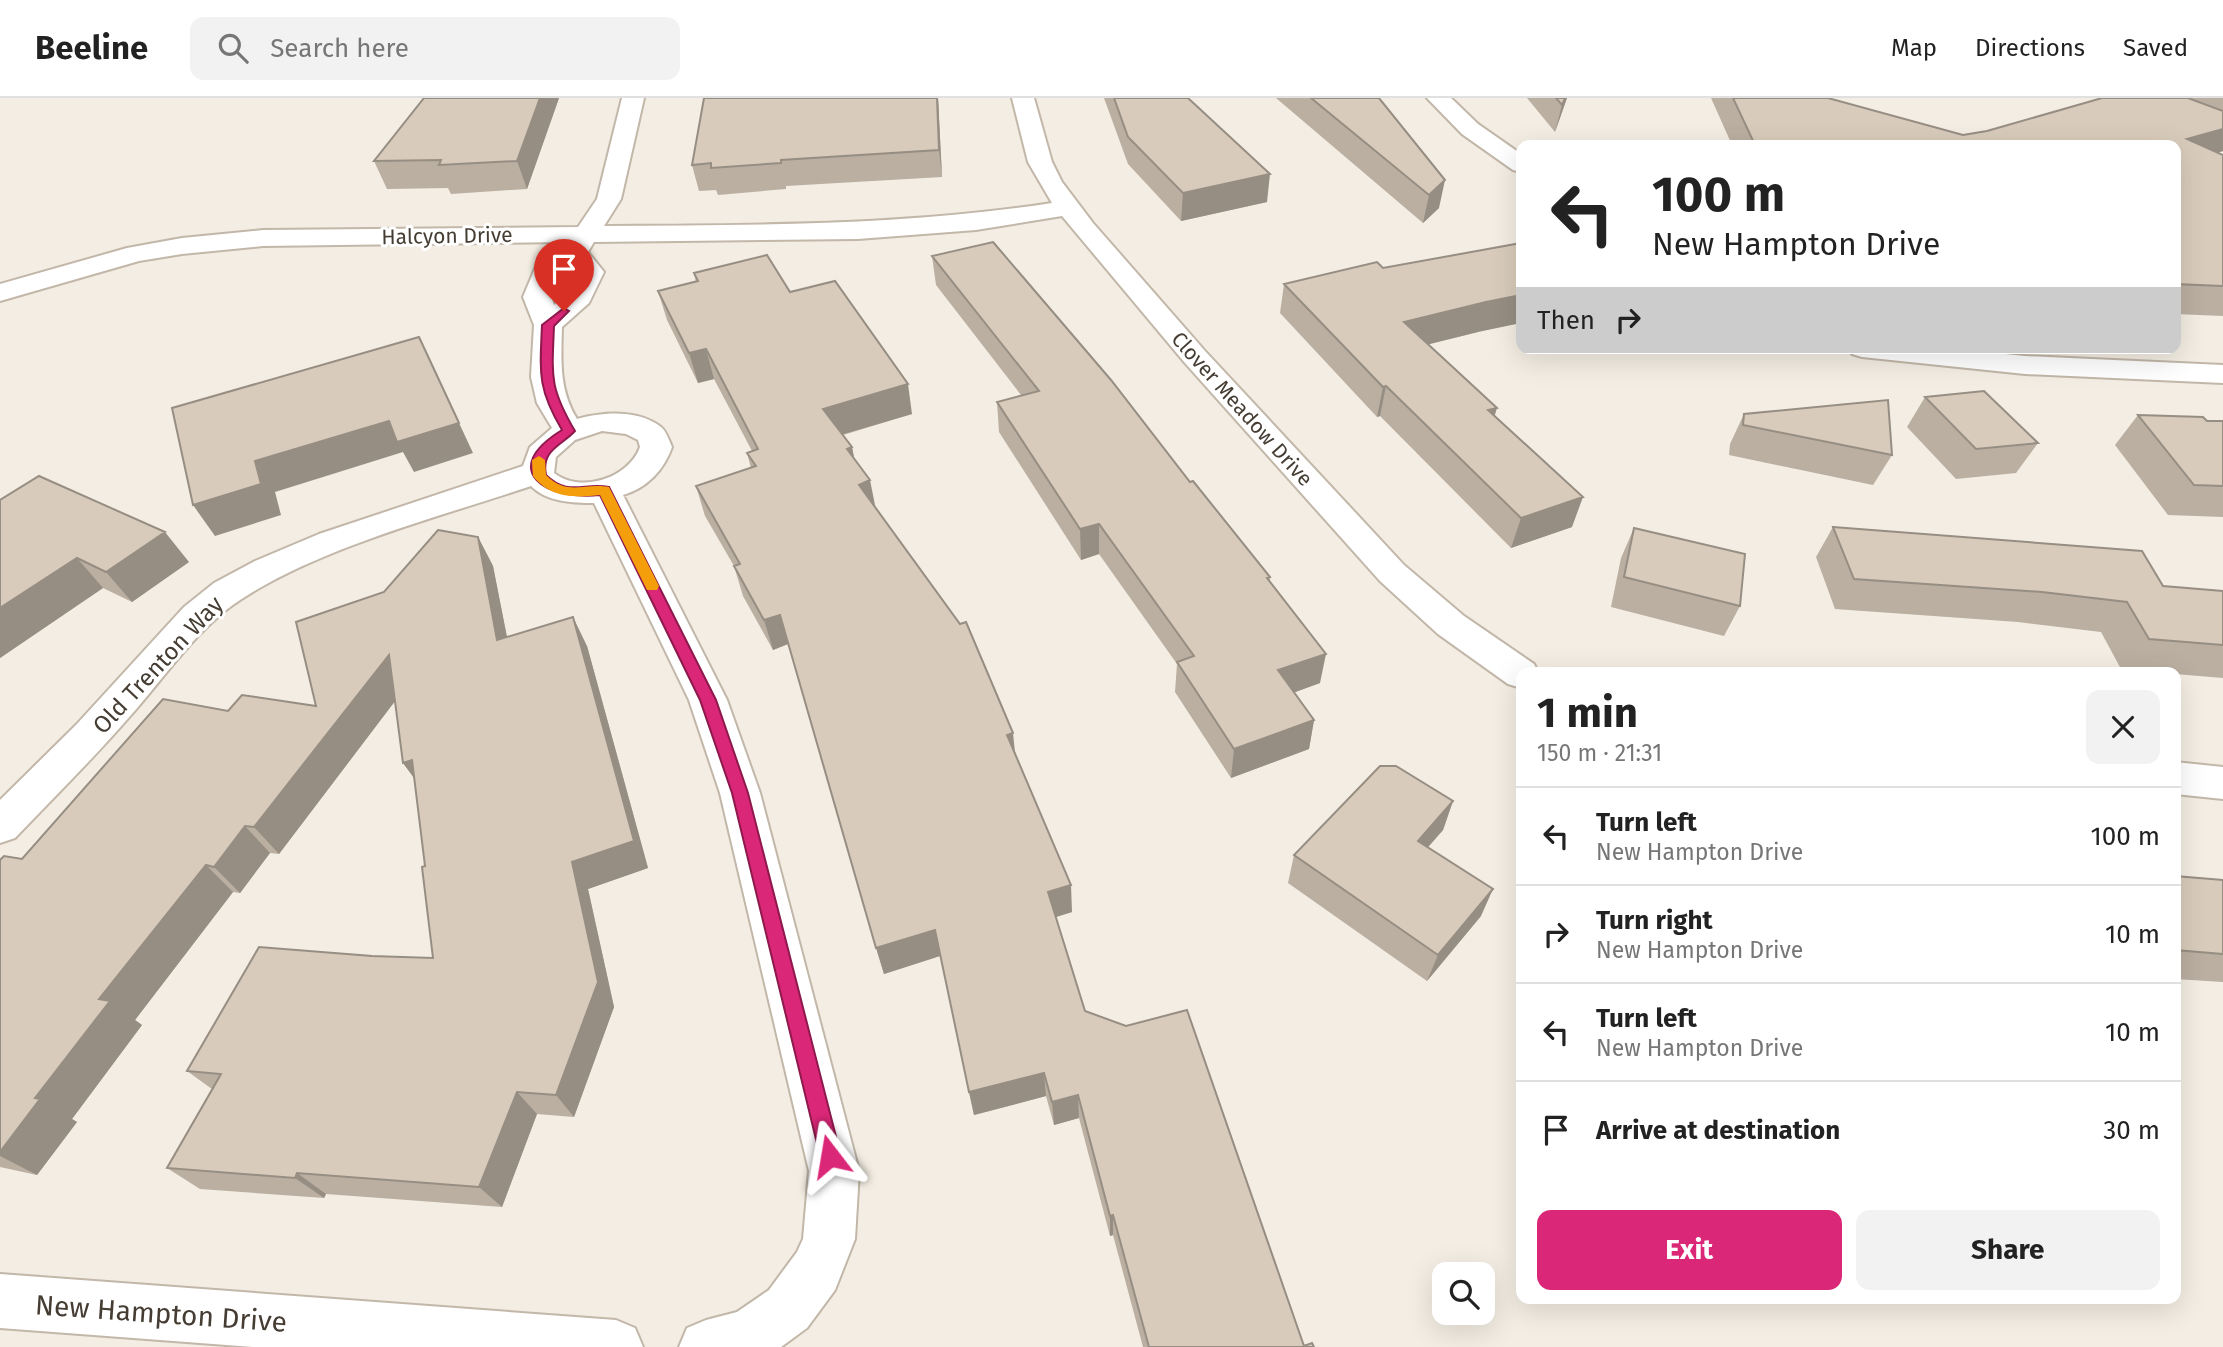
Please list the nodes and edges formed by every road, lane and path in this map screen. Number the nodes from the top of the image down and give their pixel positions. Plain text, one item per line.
1 (633, 98) edge
2 (1023, 98) edge
3 (1438, 98) edge
4 (1516, 161) edge
5 (1067, 208) junction
6 (581, 243) junction
7 (0, 293) edge
8 (548, 325) junction
9 (1920, 354) edge
10 (2223, 374) edge
11 (569, 431) junction
12 (538, 472) junction
13 (604, 490) junction
14 (1516, 670) edge
15 (2181, 779) edge
16 (2223, 783) edge
17 (0, 826) edge
18 (0, 1301) edge
19 (616, 1347) edge
20 (706, 1347) edge

1 - 6 street
2 - 5 street, Clover Meadow Drive
3 - 4 street
5 - 6 street, Halcyon Drive
5 - 14 street, Clover Meadow Drive
6 - 7 street, Halcyon Drive
6 - 8 street
6 - 8 street
8 - 11 street
9 - 10 street
11 - 12 street
11 - 13 street
12 - 13 street
12 - 17 street, Old Trenton Way
13 - 20 street
15 - 16 street
18 - 19 street, New Hampton Drive

